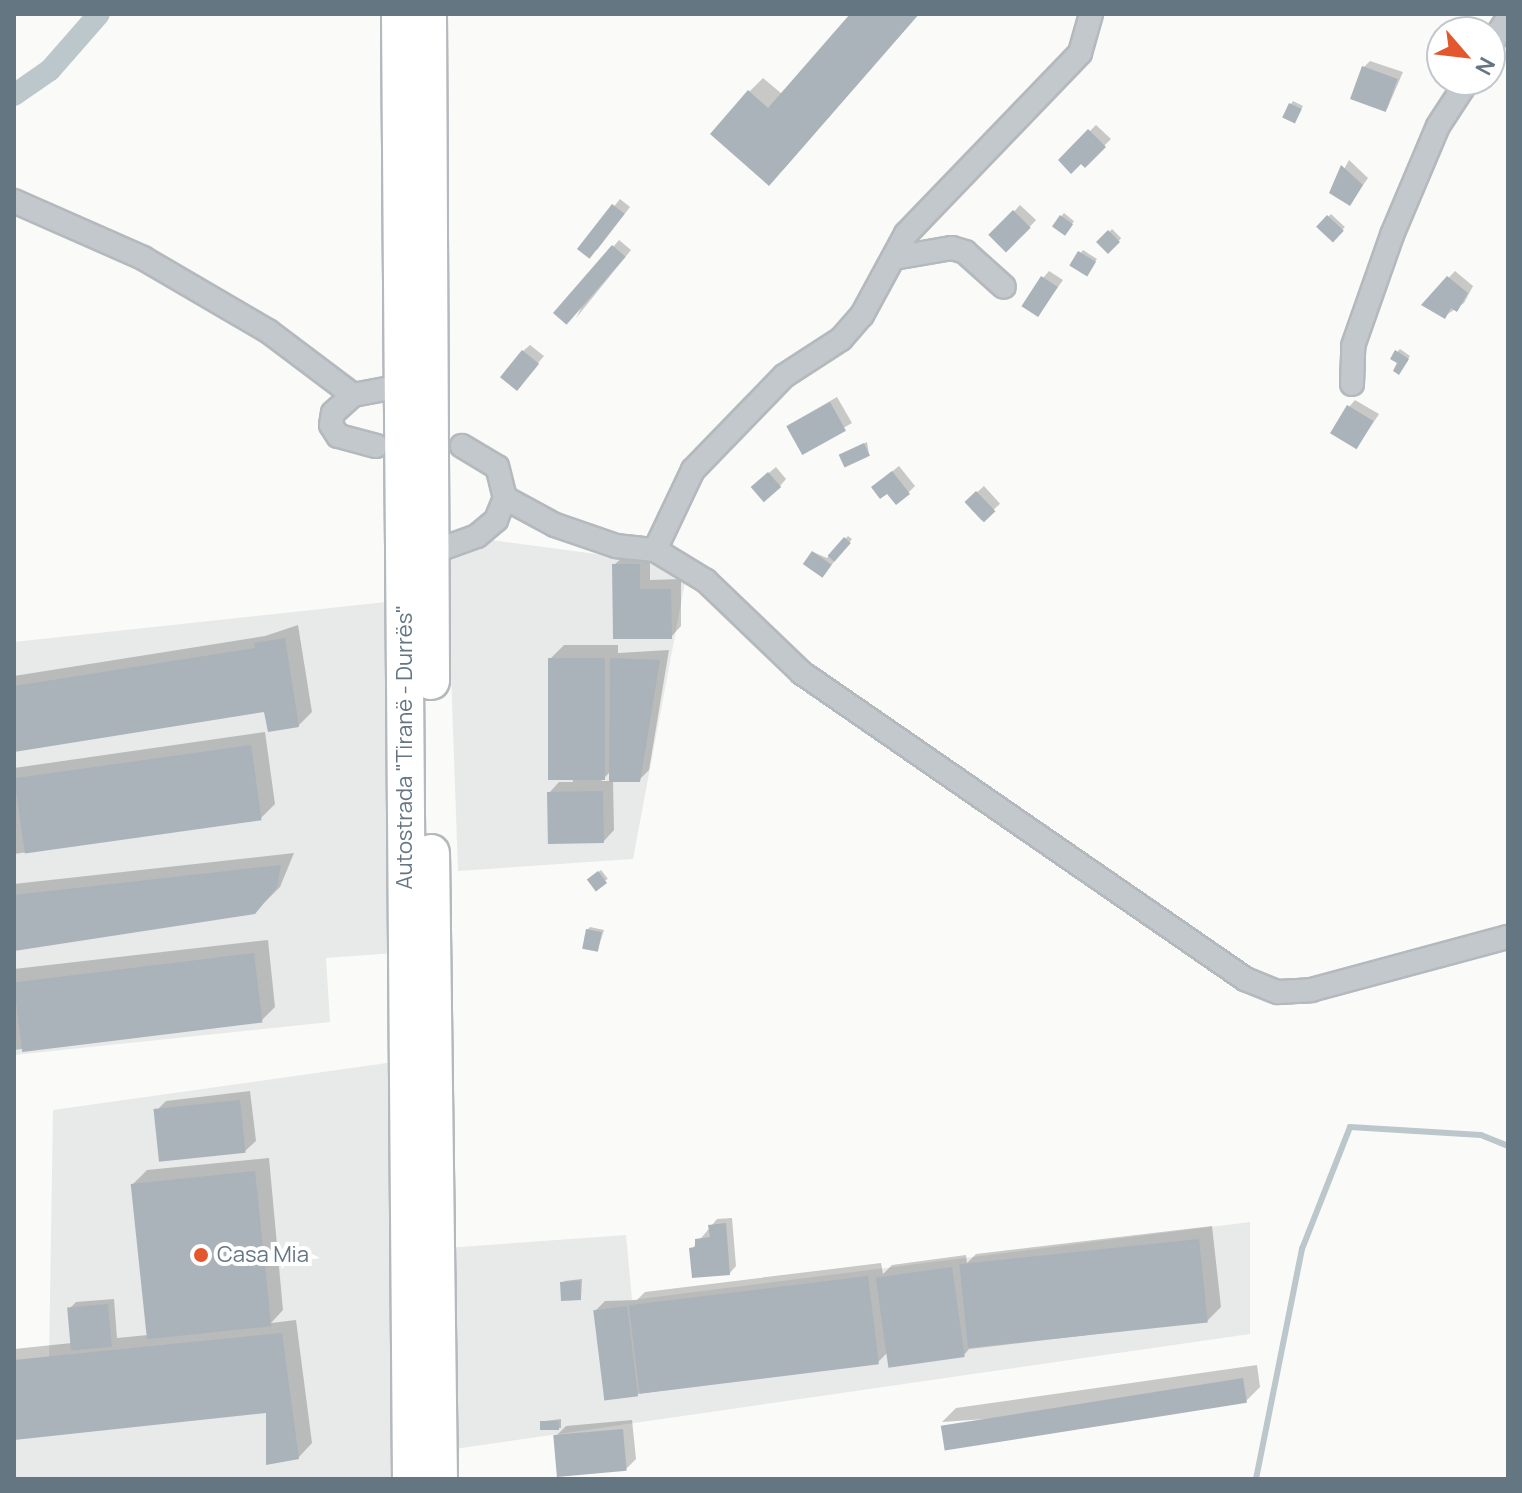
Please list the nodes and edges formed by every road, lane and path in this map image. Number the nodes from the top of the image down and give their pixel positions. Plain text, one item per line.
1 (400, 14) edge
2 (428, 14) edge
3 (1091, 14) edge
4 (1458, 96) edge
5 (14, 201) edge
6 (894, 258) junction
7 (1004, 287) dead end
8 (1352, 384) dead end
9 (401, 386) junction
10 (353, 395) junction
11 (376, 446) dead end
12 (462, 446) dead end
13 (505, 498) junction
14 (655, 550) junction
15 (430, 553) junction
16 (1508, 937) edge
17 (411, 1479) edge
18 (439, 1479) edge

1 - 9 highway, Autostrada "Tiranë - Durrës"
2 - 15 highway, Autostrada "Tiranë - Durrës"
3 - 6 street
4 - 8 street
5 - 10 street
6 - 7 street
6 - 14 street
9 - 10 street
9 - 17 highway, Autostrada "Tiranë - Durrës"
10 - 11 street
12 - 13 street
13 - 14 street
13 - 15 street
14 - 16 street
15 - 18 highway, Autostrada "Tiranë - Durrës"

